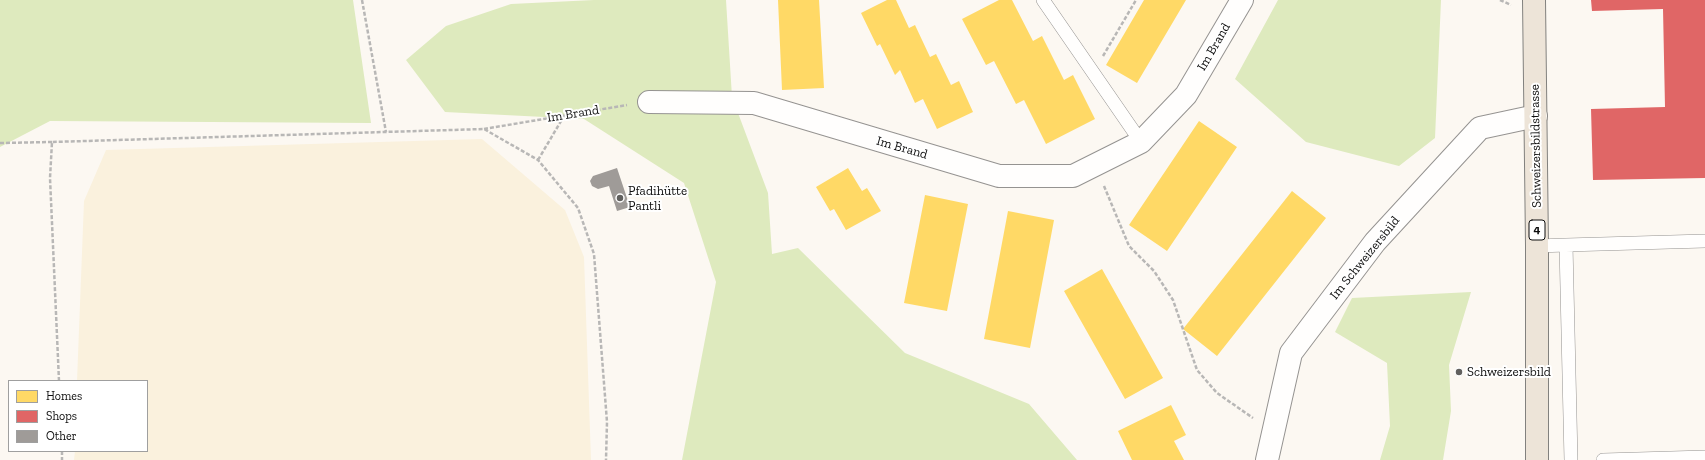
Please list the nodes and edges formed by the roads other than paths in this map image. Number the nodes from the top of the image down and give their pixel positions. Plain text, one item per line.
1 (1043, 0) edge
2 (1242, 0) edge
3 (1534, 0) edge
4 (649, 102) road end
5 (1536, 116) junction
6 (1141, 142) junction
7 (1705, 241) edge
8 (1566, 245) junction
9 (1537, 246) junction
10 (1705, 457) edge
11 (1267, 460) edge
12 (1537, 460) edge
13 (1571, 460) edge
14 (1603, 460) edge

1 - 6 lane
2 - 6 street, Im Brand
3 - 5 main road, Schweizersbildstrasse / 4
4 - 6 street, Im Brand
5 - 9 main road, Schweizersbildstrasse / 4
5 - 11 street, Im Schweizersbild
7 - 8 lane
8 - 9 lane
8 - 13 lane
9 - 12 main road, Schweizersbildstrasse / 4
10 - 14 lane

